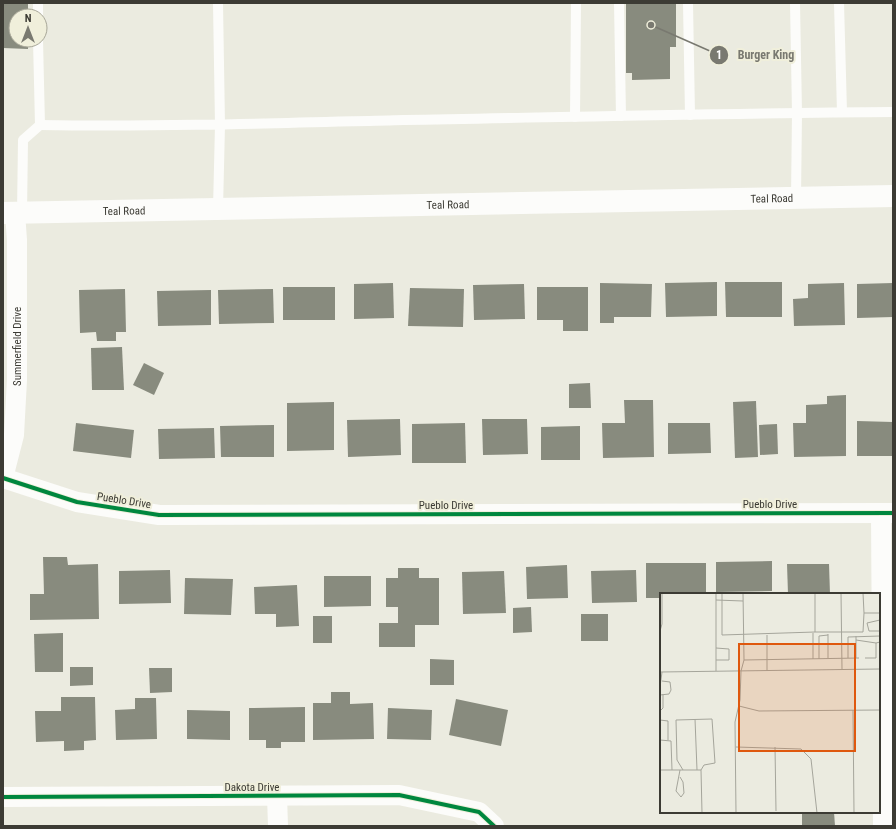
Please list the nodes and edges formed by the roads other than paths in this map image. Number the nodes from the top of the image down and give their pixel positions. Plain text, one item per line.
1 (218, 3) edge
2 (576, 3) edge
3 (619, 3) edge
4 (688, 3) edge
5 (795, 3) edge
6 (839, 3) edge
7 (38, 48) edge
8 (842, 112) junction
9 (893, 112) edge
10 (797, 113) junction
11 (690, 115) junction
12 (621, 116) junction
13 (575, 117) junction
14 (40, 124) junction
15 (220, 125) junction
16 (893, 196) edge
17 (796, 198) junction
18 (218, 209) junction
19 (13, 213) edge
20 (3, 478) edge
21 (887, 513) edge
22 (277, 796) junction
23 (3, 798) edge
24 (278, 826) edge
25 (494, 826) edge
26 (883, 826) edge

1 - 15 lane
2 - 13 lane
3 - 12 lane
4 - 11 lane
5 - 10 lane
6 - 8 lane
7 - 14 lane
8 - 9 lane
8 - 10 lane
10 - 11 lane
10 - 17 lane
11 - 12 lane
12 - 13 lane
13 - 15 lane
14 - 15 lane
14 - 19 lane
15 - 18 lane
16 - 17 main road, Teal Road
17 - 18 main road, Teal Road
18 - 19 main road, Teal Road
19 - 20 street, Summerfield Drive
20 - 21 street, Pueblo Drive
21 - 26 street
22 - 23 street, Dakota Drive
22 - 24 street
22 - 25 street, Dakota Drive

